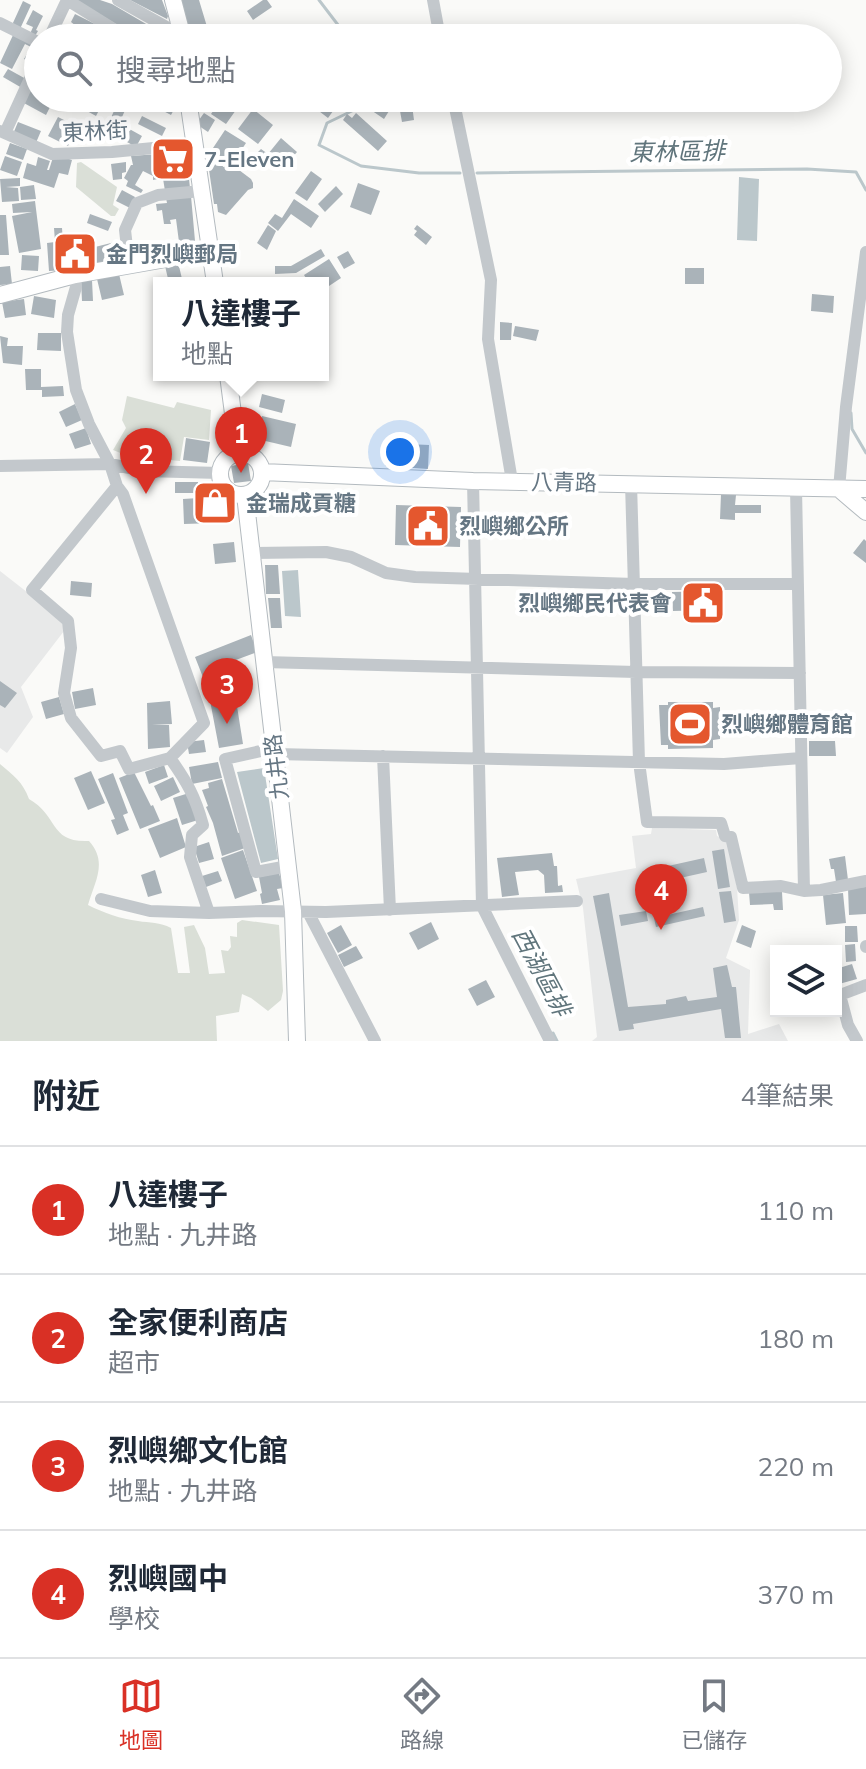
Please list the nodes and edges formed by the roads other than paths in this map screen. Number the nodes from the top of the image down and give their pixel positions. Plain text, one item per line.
1 (67, 0) edge
2 (118, 0) edge
3 (173, 0) edge
4 (433, 0) edge
5 (0, 23) edge
6 (56, 24) edge
7 (106, 24) edge
8 (161, 24) edge
9 (180, 24) edge
10 (437, 24) edge
11 (24, 35) edge
12 (24, 89) edge
13 (190, 112) edge
14 (456, 112) edge
15 (2, 132) edge
16 (195, 144) junction
17 (202, 191) junction
18 (211, 251) junction
19 (866, 252) edge
20 (129, 265) junction
21 (75, 275) junction
22 (214, 277) edge
23 (0, 295) edge
24 (229, 381) edge
25 (238, 452) junction
26 (110, 464) junction
27 (0, 466) edge
28 (144, 471) junction
29 (262, 472) junction
30 (220, 473) junction
31 (473, 481) junction
32 (512, 481) junction
33 (631, 483) junction
34 (796, 488) junction
35 (839, 489) junction
36 (866, 489) edge
37 (120, 490) junction
38 (245, 495) junction
39 (866, 512) edge
40 (252, 553) junction
41 (475, 580) junction
42 (634, 584) junction
43 (798, 584) junction
44 (264, 662) junction
45 (476, 666) junction
46 (636, 672) junction
47 (800, 673) junction
48 (274, 751) junction
49 (383, 756) junction
50 (478, 757) junction
51 (170, 758) junction
52 (801, 758) junction
53 (639, 762) junction
54 (288, 866) junction
55 (866, 881) edge
56 (804, 891) junction
57 (101, 899) dead end
58 (577, 901) dead end
59 (482, 906) junction
60 (390, 910) junction
61 (301, 911) junction
62 (209, 913) junction
63 (866, 985) edge
64 (297, 1041) edge
65 (375, 1041) edge
66 (550, 1041) edge
67 (857, 1041) edge

1 - 6 street
1 - 7 street
2 - 8 street
3 - 9 main road
4 - 10 street
5 - 11 street
12 - 15 street
13 - 16 main road
14 - 32 street
15 - 16 street, 東林街
16 - 17 main road
17 - 18 main road
17 - 20 street
18 - 20 main road
18 - 22 main road
19 - 35 street
20 - 21 main road
21 - 23 main road
21 - 26 street
24 - 25 main road
25 - 29 main road
25 - 30 main road
26 - 27 street
26 - 28 street
26 - 37 street
28 - 30 street
28 - 37 street
29 - 31 main road, 八青路
29 - 38 main road
30 - 38 main road
31 - 32 main road, 八青路
31 - 41 street
32 - 33 main road, 八青路
33 - 34 main road, 八青路
33 - 42 street
34 - 35 main road, 八青路
34 - 43 street
35 - 36 main road, 八青路
35 - 39 main road
37 - 51 street
37 - 51 street
38 - 40 main road, 九井路
40 - 41 street
40 - 44 main road, 九井路
41 - 42 street
41 - 45 street
42 - 43 street
42 - 46 street
43 - 47 street
44 - 45 street
44 - 48 main road, 九井路
45 - 46 street
45 - 50 street
46 - 47 street
46 - 53 street
47 - 52 street
48 - 49 street
48 - 54 main road, 九井路
48 - 54 street
49 - 50 street
49 - 60 street
50 - 53 street
50 - 59 street
51 - 62 street
52 - 53 street
52 - 56 street
53 - 56 street
54 - 61 main road, 九井路
55 - 56 street
57 - 62 street
58 - 59 street
59 - 60 street
59 - 66 street
60 - 61 street
61 - 62 street
61 - 64 main road, 九井路
61 - 65 street
63 - 67 street

